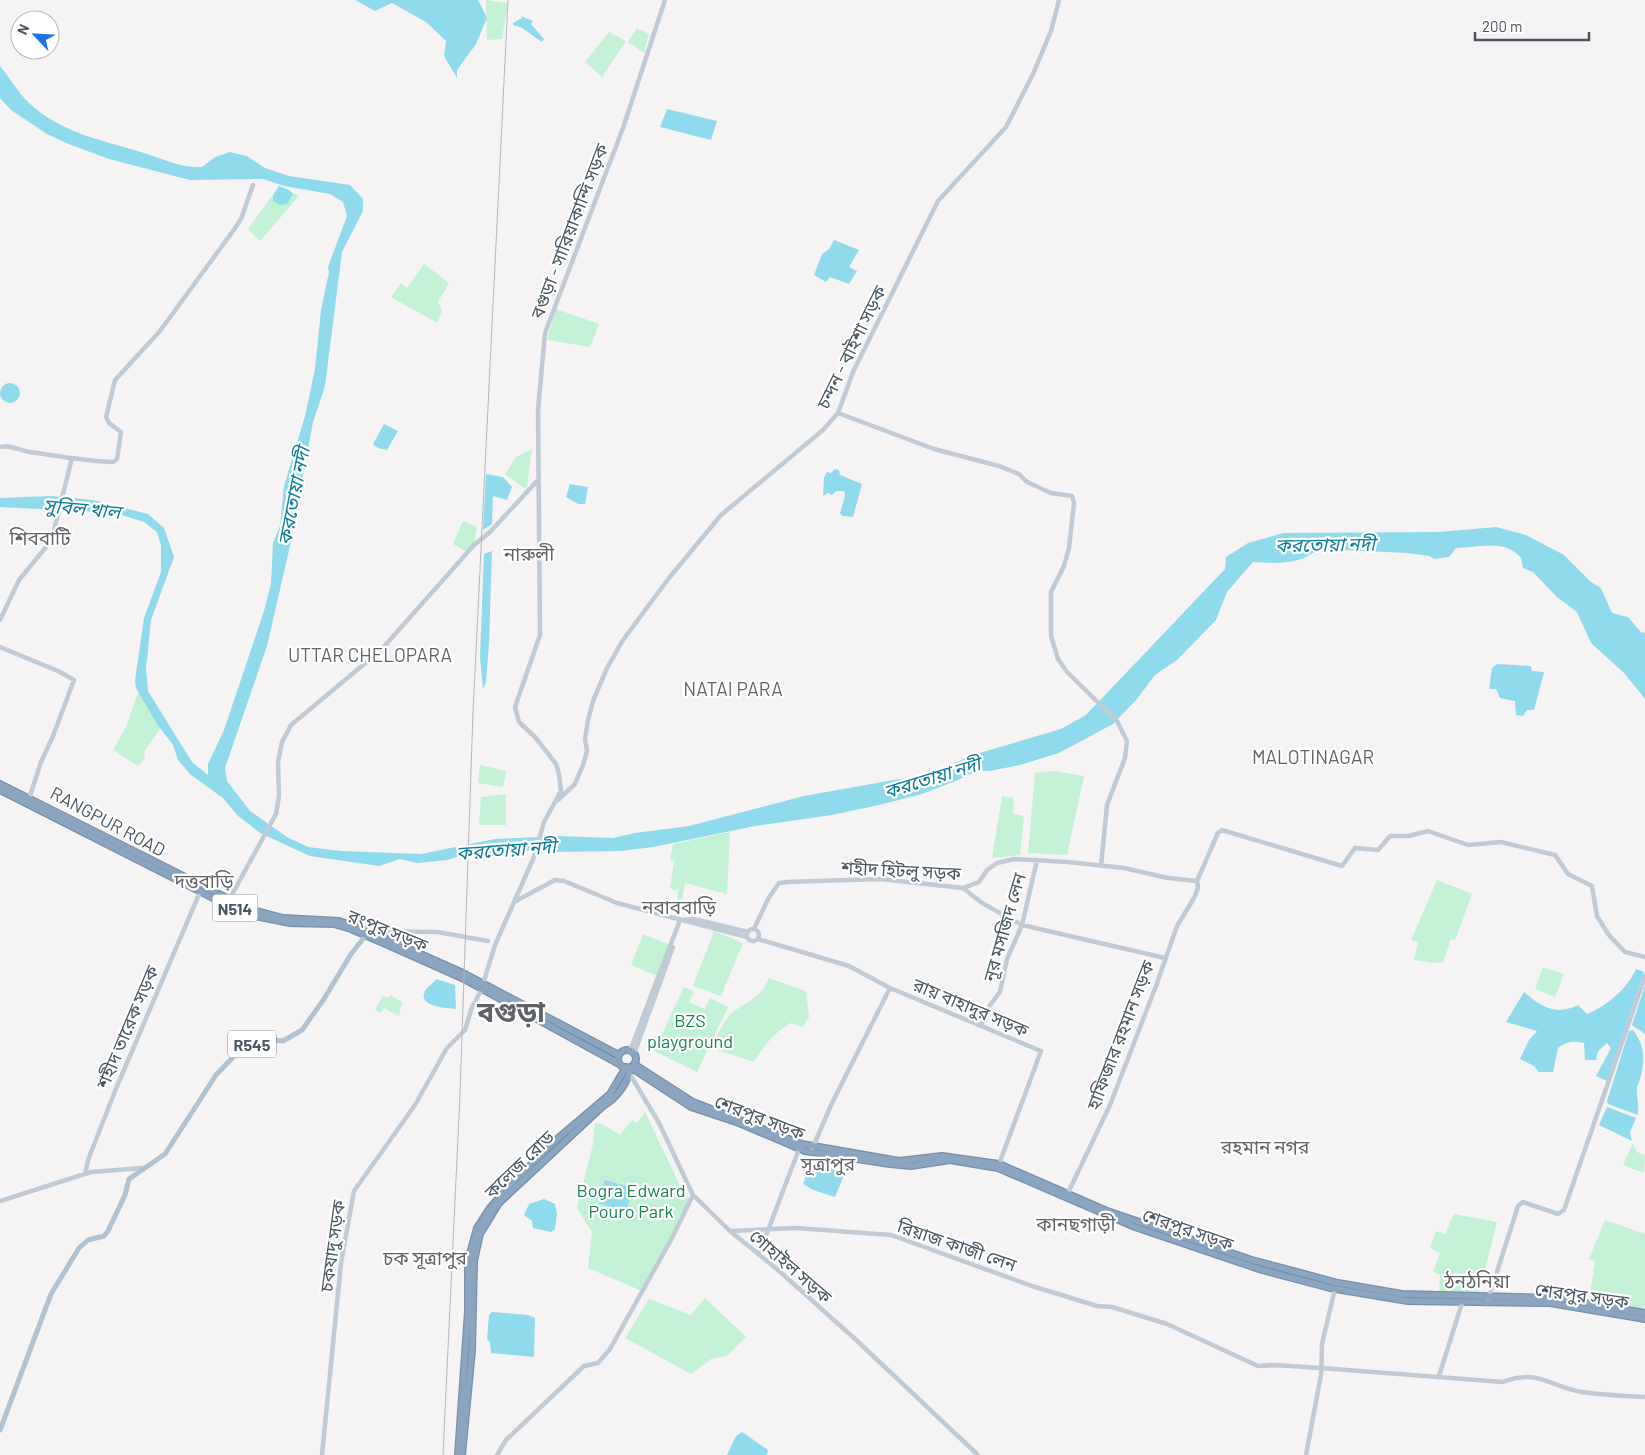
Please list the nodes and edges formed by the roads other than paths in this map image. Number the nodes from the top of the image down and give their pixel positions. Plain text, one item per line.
1 (665, 0) edge
2 (1059, 0) edge
3 (253, 185) dead end
4 (838, 413) junction
5 (0, 447) edge
6 (72, 458) junction
7 (538, 480) junction
8 (0, 620) edge
9 (0, 647) edge
10 (0, 784) edge
11 (0, 790) edge
12 (29, 800) junction
13 (557, 801) junction
14 (1037, 860) junction
15 (1101, 866) junction
16 (1197, 882) junction
17 (963, 888) junction
18 (201, 889) junction
19 (514, 902) junction
20 (228, 903) junction
21 (682, 921) junction
22 (1022, 925) junction
23 (754, 929) junction
24 (367, 933) junction
25 (500, 934) junction
26 (748, 934) junction
27 (758, 939) junction
28 (488, 942) junction
29 (493, 949) junction
30 (1645, 957) edge
31 (1165, 958) junction
32 (1645, 976) edge
33 (482, 987) junction
34 (890, 988) junction
35 (981, 1026) junction
36 (632, 1052) junction
37 (619, 1055) junction
38 (619, 1064) junction
39 (630, 1068) junction
40 (647, 1079) junction
41 (638, 1086) junction
42 (799, 1149) junction
43 (812, 1150) junction
44 (998, 1166) junction
45 (126, 1168) junction
46 (143, 1168) junction
47 (85, 1174) junction
48 (129, 1179) junction
49 (694, 1195) junction
50 (1066, 1196) junction
51 (0, 1201) edge
52 (767, 1229) junction
53 (730, 1231) junction
54 (759, 1254) junction
55 (471, 1261) junction
56 (1335, 1289) junction
57 (1490, 1296) junction
58 (1462, 1303) junction
59 (1487, 1303) junction
60 (1645, 1313) edge
61 (1645, 1319) edge
62 (1322, 1368) junction
63 (1439, 1376) junction
64 (1645, 1397) edge
65 (0, 1430) edge
66 (322, 1455) edge
67 (458, 1455) edge
68 (462, 1455) edge
69 (497, 1455) edge
70 (978, 1455) edge
71 (1306, 1455) edge

1 - 7 street, বগুড়া - সারিয়াকান্দি সড়ক
2 - 4 street, চন্দন - বাইশা সড়ক
3 - 6 street
4 - 13 street, চন্দন - বাইশা সড়ক
4 - 15 street
5 - 6 street
6 - 8 street
7 - 13 street, বগুড়া - সারিয়াকান্দি সড়ক
7 - 20 street
9 - 12 street
10 - 12 highway, RANGPUR ROAD / N514
11 - 12 highway, রংপুর সড়ক / N514
12 - 18 highway, রংপুর সড়ক / N514
13 - 19 street, চকযাদু সড়ক
14 - 15 street, শহীদ হিটলু সড়ক
14 - 17 street, শহীদ হিটলু সড়ক
14 - 22 street, নূর মসজিদ লেন
15 - 16 street, শহীদ হিটলু সড়ক
16 - 30 street, হাফিজার রহমান সড়ক
16 - 31 street, হাফিজার রহমান সড়ক
17 - 22 street
17 - 23 street, শহীদ হিটলু সড়ক
18 - 20 highway, রংপুর সড়ক / N514
18 - 47 street, শহীদ তারেক সড়ক
19 - 21 street, রায় বাহাদুর সড়ক
19 - 25 street, চকযাদু সড়ক
20 - 24 highway, রংপুর সড়ক / N514
21 - 26 street, রায় বাহাদুর সড়ক
21 - 36 street
22 - 31 street
22 - 35 street, নূর মসজিদ লেন
23 - 26 street
23 - 27 street
24 - 28 street
24 - 33 highway, রংপুর সড়ক / N514
24 - 46 main road, R545
25 - 28 street
25 - 29 street, চকযাদু সড়ক
26 - 27 street, রায় বাহাদুর সড়ক
27 - 34 street, রায় বাহাদুর সড়ক
28 - 29 street
29 - 33 street, চকযাদু সড়ক
31 - 50 street, হাফিজার রহমান সড়ক
32 - 57 street
33 - 37 highway, রংপুর সড়ক / N514
33 - 38 highway, রংপুর সড়ক
33 - 66 street, চকযাদু সড়ক
34 - 35 street, রায় বাহাদুর সড়ক
34 - 43 street
35 - 44 street, রায় বাহাদুর সড়ক
36 - 37 highway
36 - 39 highway
37 - 38 highway
38 - 39 highway, রংপুর সড়ক
39 - 40 highway, শেরপুর সড়ক
39 - 41 street, গোহাইল সড়ক
39 - 43 highway, শেরপুর সড়ক
39 - 55 highway, কলেজ রোড
40 - 41 street
40 - 42 highway, শেরপুর সড়ক
41 - 49 street, গোহাইল সড়ক
42 - 43 highway, শেরপুর সড়ক
42 - 52 street
43 - 44 highway, শেরপুর সড়ক
44 - 50 highway, শেরপুর সড়ক
45 - 46 street
45 - 47 street
45 - 48 street
46 - 48 main road, R545
47 - 51 street
48 - 65 main road
49 - 53 street, গোহাইল সড়ক
49 - 69 street
50 - 56 highway, শেরপুর সড়ক
50 - 57 highway, শেরপুর সড়ক
52 - 53 street, রিয়াজ কাজী লেন
52 - 54 street
52 - 62 street, রিয়াজ কাজী লেন
53 - 54 street, গোহাইল সড়ক
54 - 70 street, গোহাইল সড়ক
55 - 67 highway, কলেজ রোড
55 - 68 highway, কলেজ রোড
56 - 58 highway, শেরপুর সড়ক
56 - 62 street
57 - 59 street
57 - 60 highway, শেরপুর সড়ক
58 - 59 highway, শেরপুর সড়ক
58 - 63 street
59 - 61 highway, শেরপুর সড়ক
62 - 63 street, রিয়াজ কাজী লেন
62 - 71 street
63 - 64 street, রিয়াজ কাজী লেন

